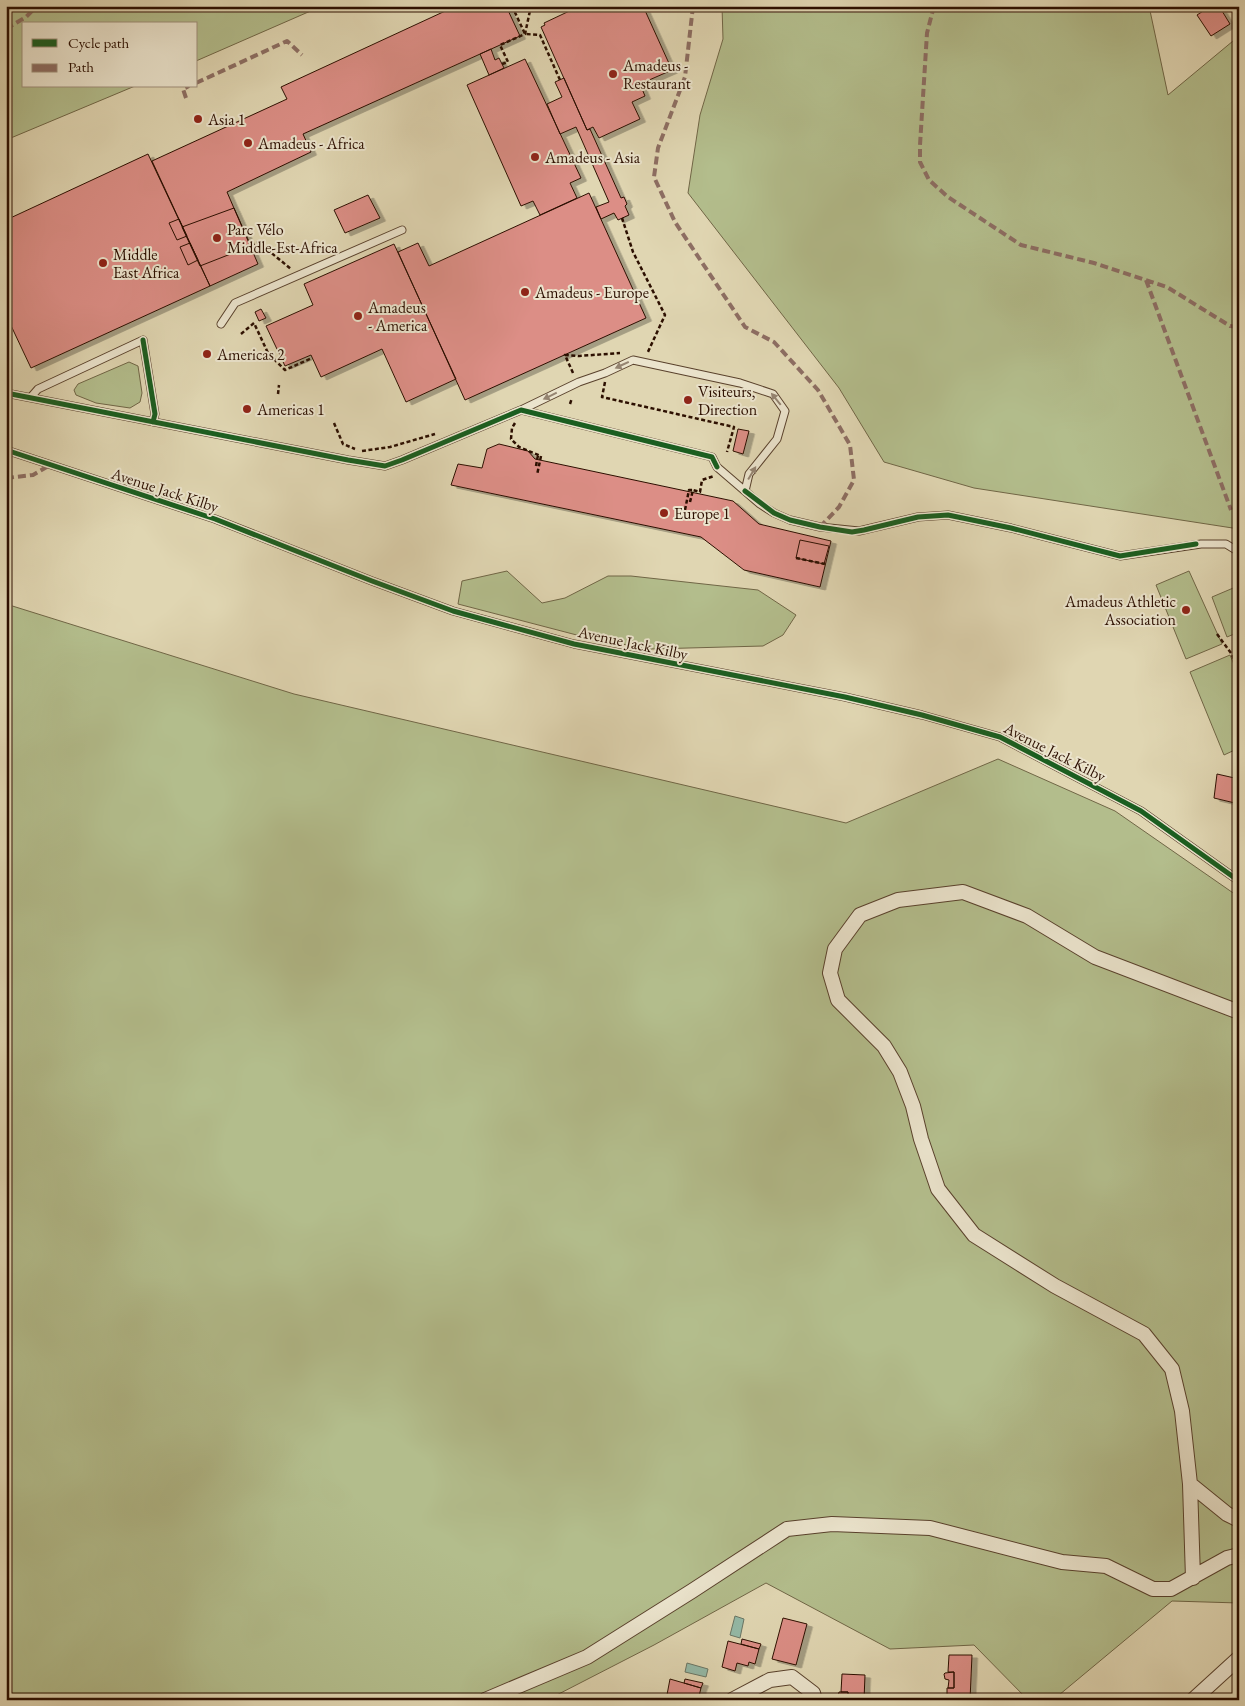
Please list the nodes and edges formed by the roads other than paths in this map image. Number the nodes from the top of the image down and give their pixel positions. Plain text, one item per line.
1 (402, 230) dead end
2 (221, 324) dead end
3 (6, 393) edge
4 (31, 397) junction
5 (520, 413) junction
6 (153, 422) junction
7 (6, 450) edge
8 (745, 491) junction
9 (1239, 552) edge
10 (1239, 881) edge
11 (1239, 1012) edge
12 (1190, 1484) junction
13 (1239, 1520) edge
14 (1239, 1555) edge
15 (1193, 1578) junction
16 (1239, 1658) edge
17 (485, 1700) edge
18 (732, 1700) edge
19 (815, 1700) edge
20 (1193, 1700) edge

1 - 2 lane
3 - 4 lane
4 - 6 lane
4 - 6 lane
5 - 6 lane
5 - 8 lane
8 -> 5 lane
7 - 10 lane, Avenue Jack Kilby
8 - 9 lane
11 - 12 street
12 - 13 street
12 - 15 street
14 - 15 street
15 - 17 street
16 - 20 street
18 - 19 street

